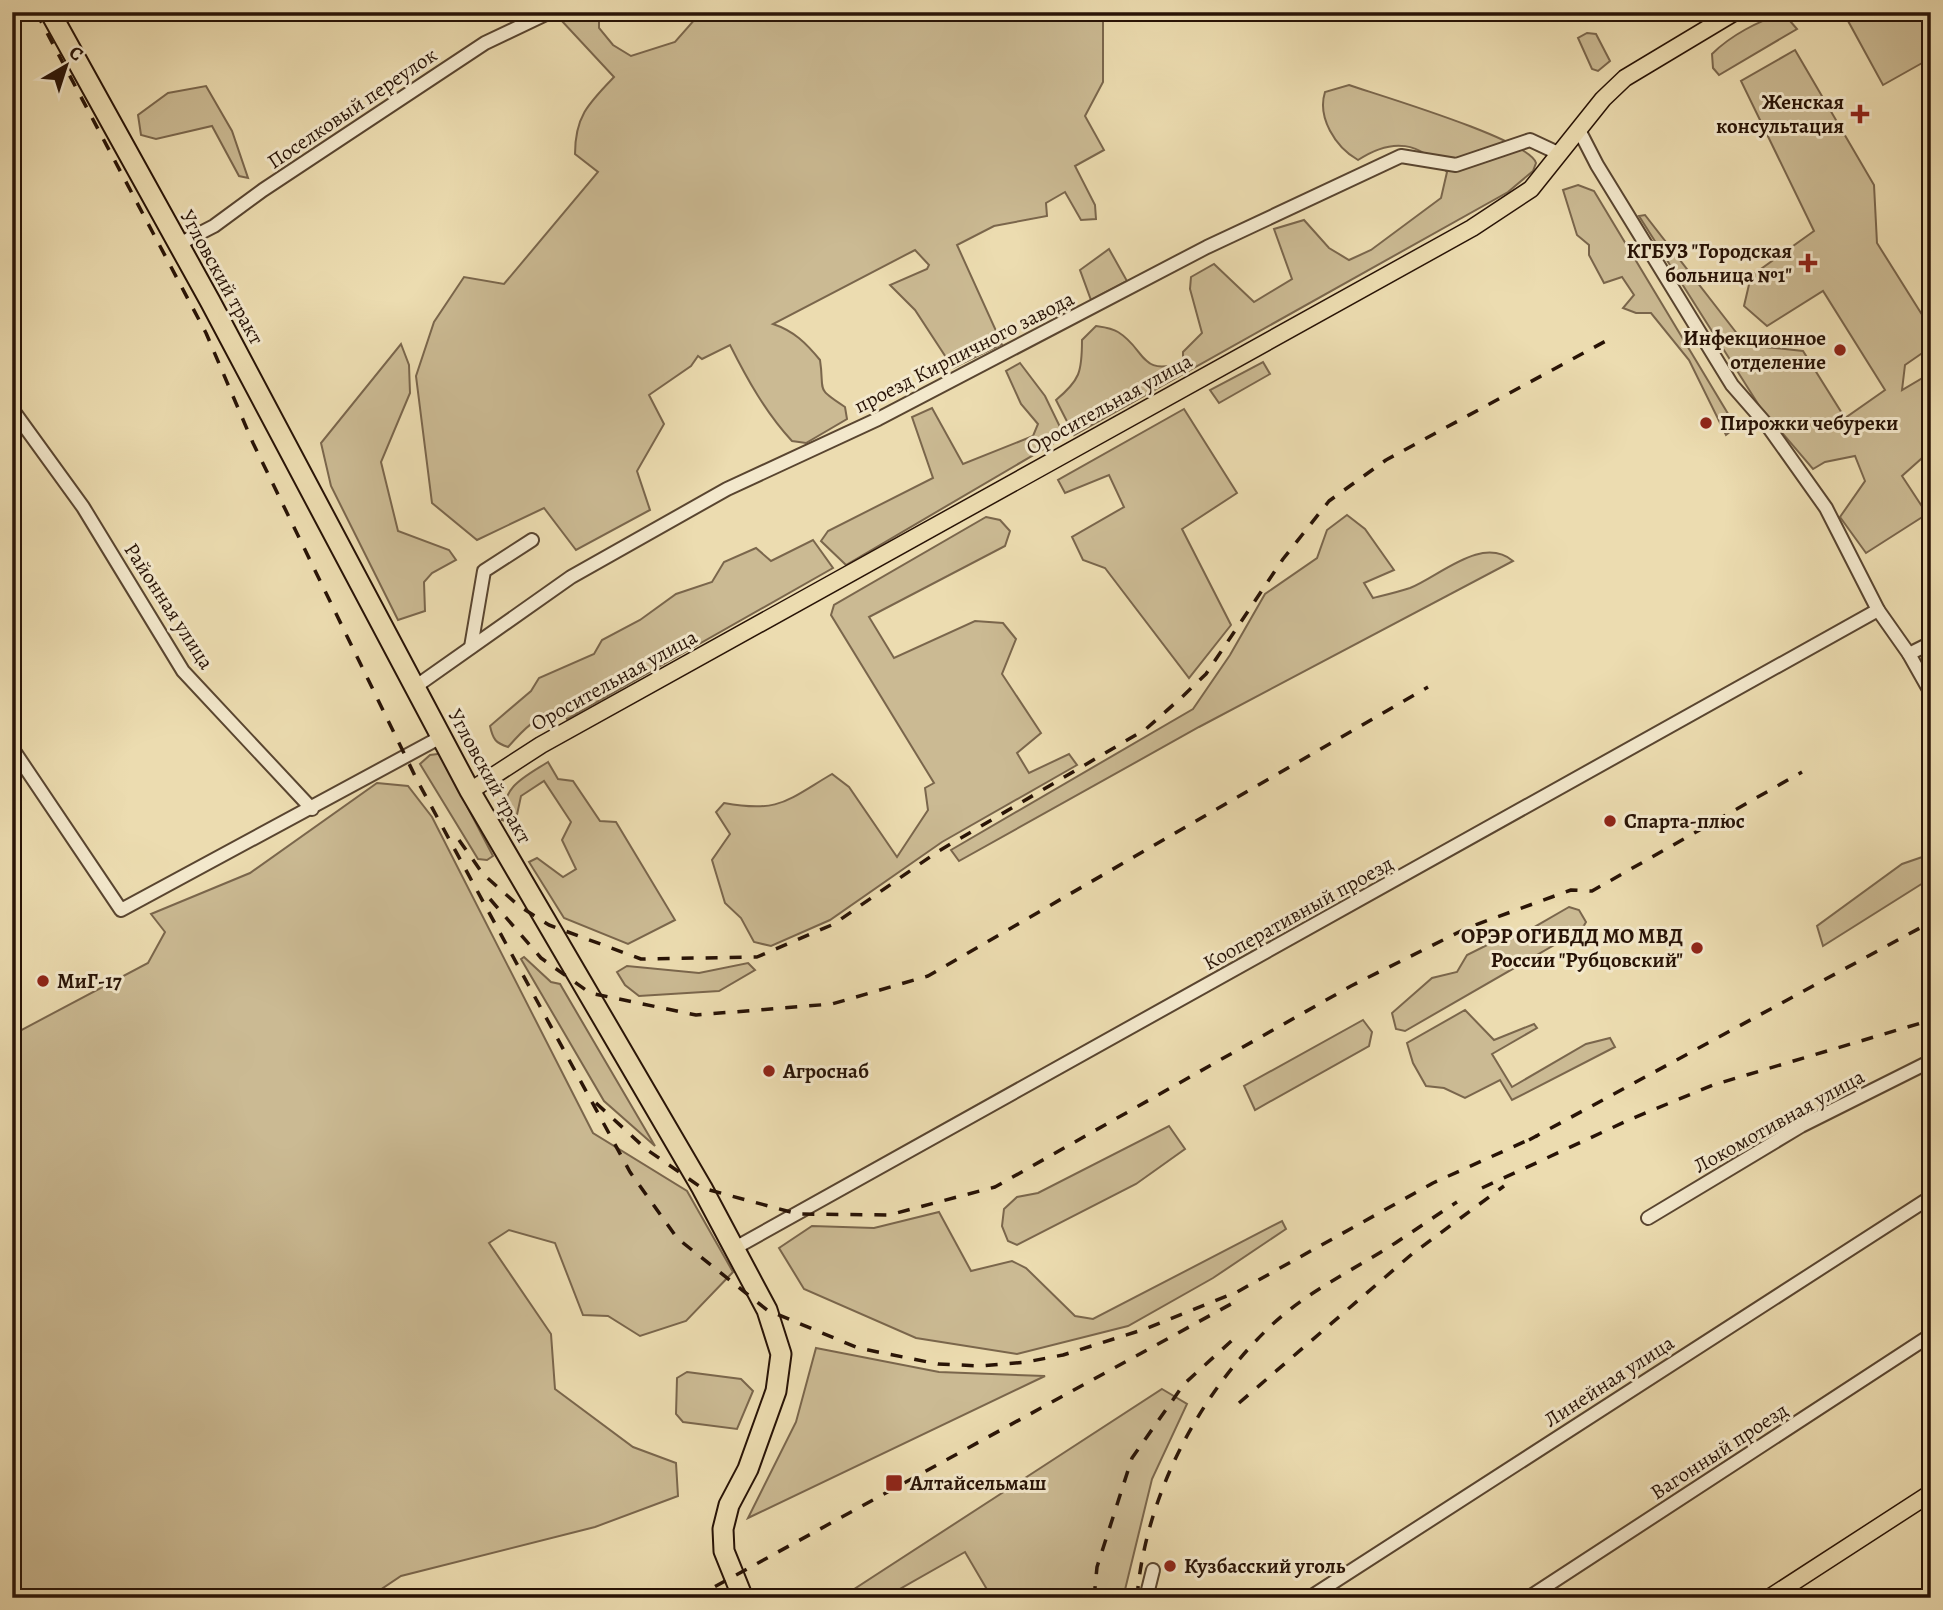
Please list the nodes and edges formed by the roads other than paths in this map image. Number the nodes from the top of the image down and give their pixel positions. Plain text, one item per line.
1 (50, 12) edge
2 (551, 12) edge
3 (1735, 12) edge
4 (1579, 130) junction
5 (1560, 154) junction
6 (179, 244) junction
7 (12, 409) edge
8 (532, 540) dead end
9 (1878, 610) junction
10 (1931, 643) edge
11 (471, 648) junction
12 (1909, 654) junction
13 (415, 687) junction
14 (1931, 693) edge
15 (12, 748) edge
16 (449, 752) junction
17 (470, 791) junction
18 (312, 809) junction
19 (1931, 1061) edge
20 (1931, 1196) edge
21 (1647, 1218) dead end
22 (735, 1248) junction
23 (1931, 1335) edge
24 (1931, 1493) edge
25 (1153, 1570) dead end
26 (743, 1598) edge
27 (1146, 1598) edge
28 (1309, 1598) edge
29 (1528, 1598) edge
30 (1769, 1598) edge

1 - 6 highway, Угловский тракт
2 - 6 street, Поселковый переулок
3 - 4 main road, Оросительная улица
4 - 5 main road, Оросительная улица
4 - 9 street
5 - 11 street, проезд Кирпичного завода
5 - 17 main road, Оросительная улица
6 - 13 highway, Угловский тракт
7 - 18 street, Районная улица
8 - 11 street
9 - 12 street
9 - 22 street, Кооперативный проезд
10 - 12 street
11 - 13 street, проезд Кирпичного завода
12 - 14 street
13 - 16 highway, Угловский тракт
15 - 18 street
16 - 17 highway, Угловский тракт
16 - 18 street
17 - 22 highway, Угловский тракт
19 - 21 street, Локомотивная улица
20 - 28 street, Линейная улица
22 - 26 highway, Угловский тракт
23 - 29 street, Вагонный проезд
24 - 30 main road
25 - 27 street

